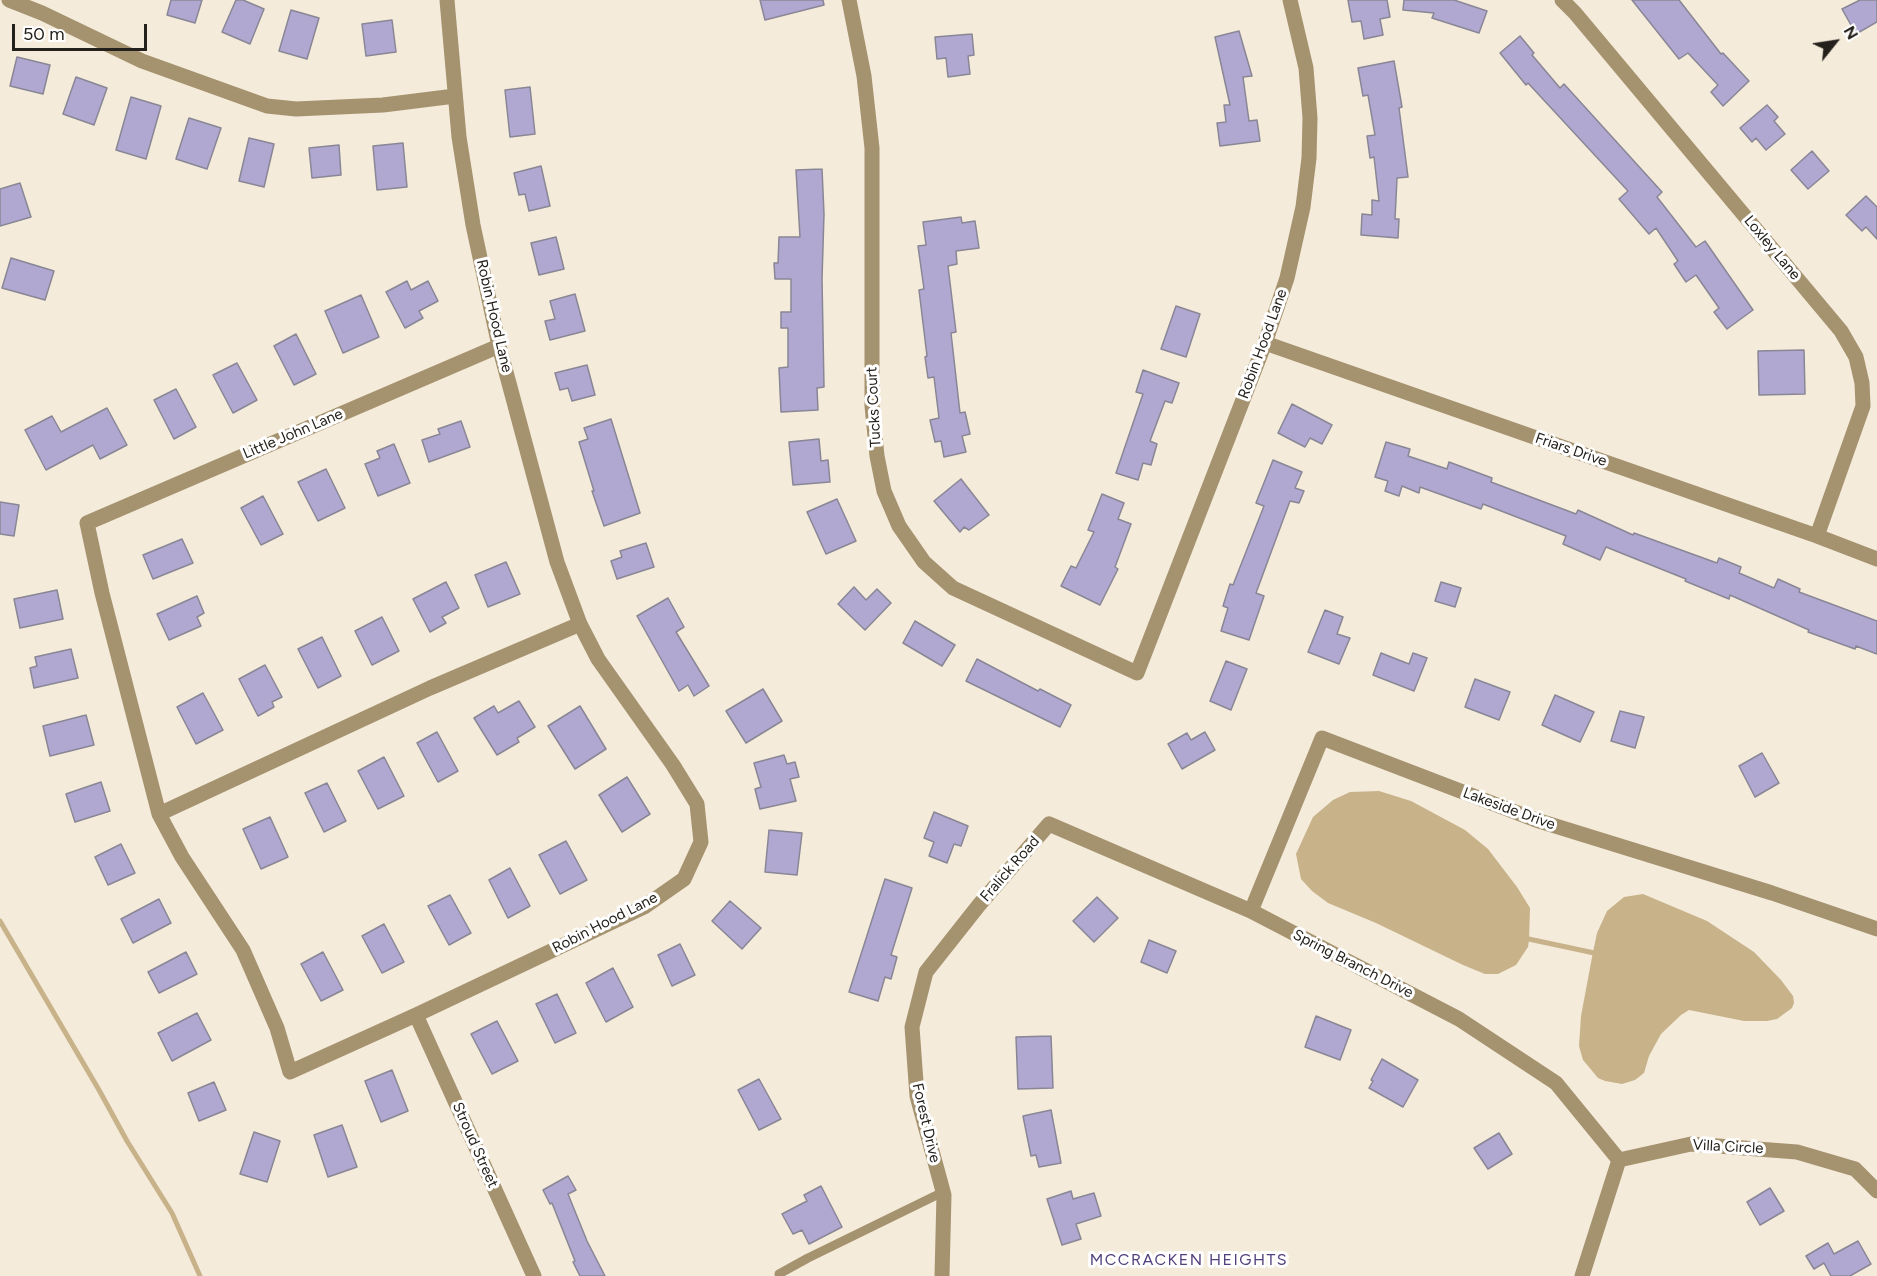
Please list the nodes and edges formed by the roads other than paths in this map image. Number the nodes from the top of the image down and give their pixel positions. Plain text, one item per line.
1 (9, 0) edge
2 (447, 0) edge
3 (849, 0) edge
4 (1290, 0) edge
5 (1562, 0) edge
6 (455, 96) junction
7 (1265, 343) junction
8 (499, 346) junction
9 (1817, 536) junction
10 (1877, 559) edge
11 (580, 624) junction
12 (1137, 673) joint
13 (159, 814) junction
14 (1049, 824) joint
15 (1251, 911) junction
16 (972, 914) joint
17 (1877, 929) edge
18 (416, 1015) junction
19 (1619, 1160) junction
20 (1877, 1191) edge
21 (943, 1192) junction
22 (779, 1274) dead end
23 (534, 1276) edge
24 (942, 1276) edge
25 (1582, 1276) edge

1 - 6 street
2 - 6 street, Robin Hood Lane
3 - 12 street, Tucks Court
4 - 7 street, Robin Hood Lane
5 - 9 street, Loxley Lane
6 - 8 street, Robin Hood Lane
7 - 9 street, Friars Drive
7 - 12 street, Robin Hood Lane
8 - 11 street, Robin Hood Lane
8 - 13 street, Little John Lane
9 - 10 street, Friars Drive
11 - 13 street
11 - 18 street, Robin Hood Lane
13 - 18 street, Robin Hood Lane
14 - 15 street, Spring Branch Drive
14 - 16 street, Fralick Road
15 - 17 street, Lakeside Drive
15 - 19 street, Spring Branch Drive
16 - 21 street, Forest Drive
18 - 23 street, Stroud Street
19 - 20 street, Villa Circle
19 - 25 street
21 - 22 lane
21 - 24 street, Forest Drive

